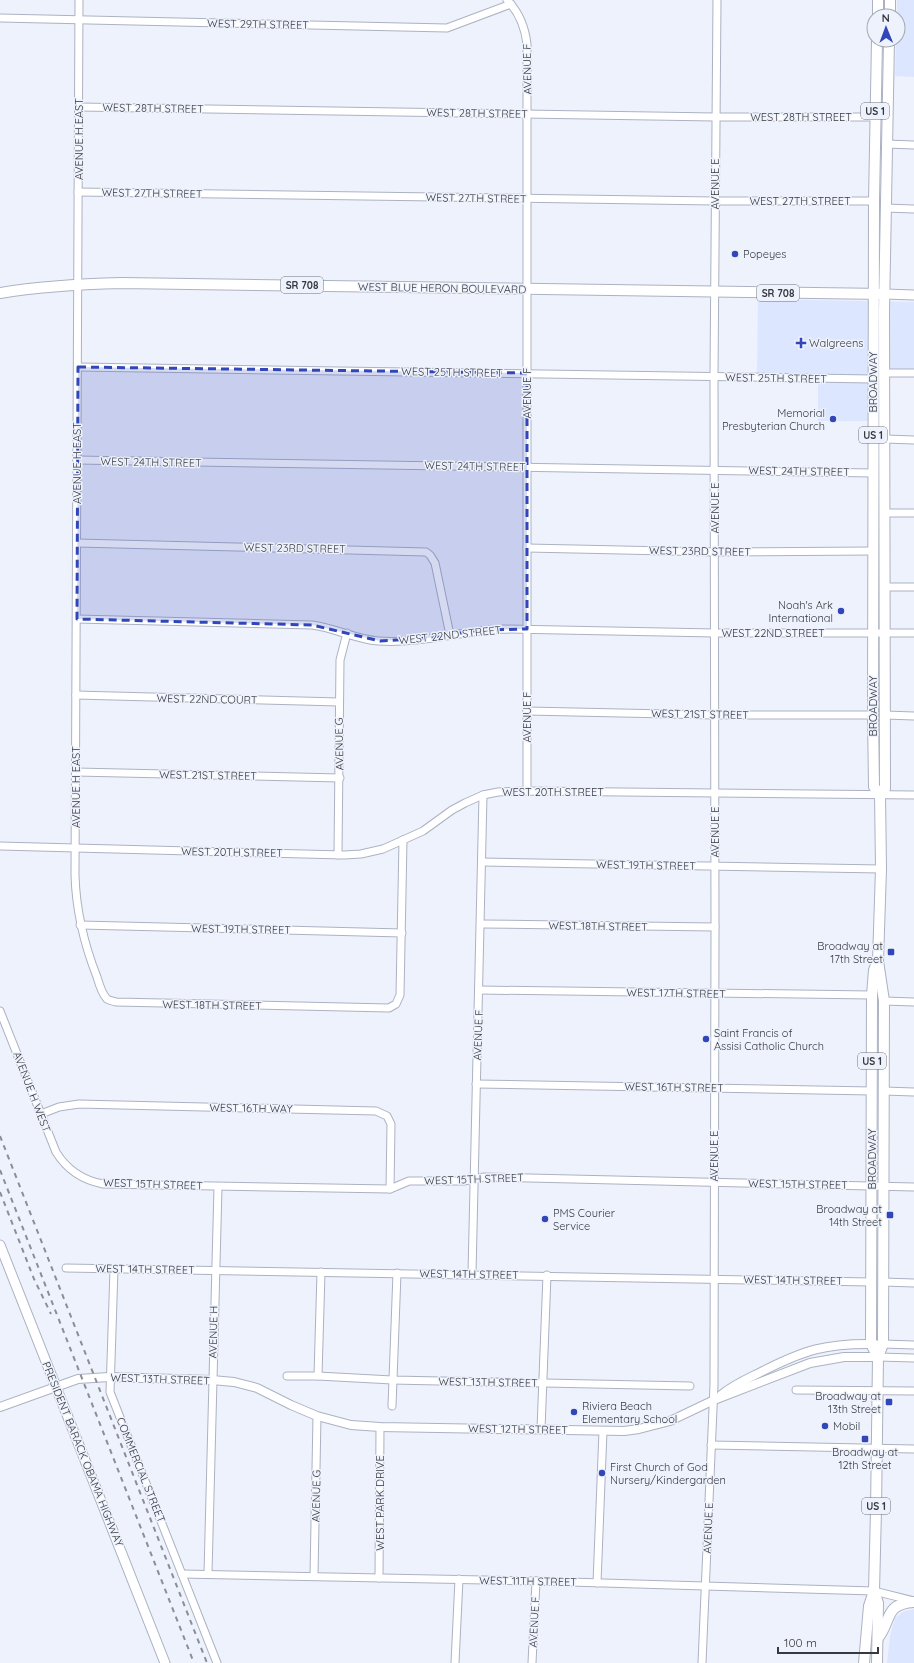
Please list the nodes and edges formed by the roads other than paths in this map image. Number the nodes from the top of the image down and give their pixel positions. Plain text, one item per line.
1 (79, 0) edge
2 (717, 0) edge
3 (509, 2) edge
4 (0, 18) edge
5 (79, 21) junction
6 (877, 48) edge
7 (889, 48) edge
8 (876, 80) junction
9 (79, 107) junction
10 (527, 114) junction
11 (716, 117) junction
12 (875, 117) junction
13 (886, 144) junction
14 (914, 145) edge
15 (78, 192) junction
16 (527, 198) junction
17 (715, 201) junction
18 (874, 202) junction
19 (886, 208) junction
20 (914, 209) edge
21 (78, 284) junction
22 (527, 289) junction
23 (715, 292) junction
24 (0, 294) edge
25 (874, 294) junction
26 (885, 294) junction
27 (914, 294) edge
28 (78, 367) junction
29 (885, 373) junction
30 (914, 373) edge
31 (527, 374) junction
32 (714, 377) junction
33 (873, 379) junction
34 (885, 439) junction
35 (914, 440) edge
36 (77, 460) junction
37 (527, 466) junction
38 (715, 470) junction
39 (874, 473) junction
40 (885, 513) junction
41 (914, 513) edge
42 (77, 543) junction
43 (527, 548) junction
44 (873, 551) junction
45 (715, 552) junction
46 (885, 587) junction
47 (914, 587) edge
48 (76, 619) junction
49 (527, 629) junction
50 (347, 633) junction
51 (715, 633) junction
52 (873, 633) junction
53 (885, 633) junction
54 (914, 633) edge
55 (450, 635) junction
56 (76, 695) junction
57 (339, 702) junction
58 (527, 712) junction
59 (715, 715) junction
60 (873, 715) junction
61 (885, 715) junction
62 (914, 716) edge
63 (76, 772) junction
64 (340, 778) junction
65 (527, 791) junction
66 (715, 794) junction
67 (880, 794) junction
68 (483, 795) junction
69 (914, 795) edge
70 (403, 840) junction
71 (0, 846) edge
72 (76, 848) junction
73 (338, 855) junction
74 (482, 862) junction
75 (715, 867) junction
76 (881, 869) junction
77 (481, 924) junction
78 (80, 925) junction
79 (715, 927) junction
80 (402, 933) junction
81 (878, 961) junction
82 (479, 990) junction
83 (715, 994) junction
84 (872, 995) junction
85 (884, 1001) junction
86 (914, 1002) edge
87 (0, 1011) edge
88 (476, 1084) junction
89 (714, 1088) junction
90 (872, 1091) junction
91 (884, 1091) junction
92 (914, 1092) edge
93 (41, 1114) junction
94 (70, 1170) joint
95 (475, 1178) junction
96 (714, 1182) junction
97 (872, 1186) junction
98 (884, 1186) junction
99 (218, 1187) junction
100 (914, 1187) edge
101 (390, 1189) junction
102 (0, 1245) edge
103 (66, 1268) dead end
104 (114, 1269) junction
105 (215, 1270) junction
106 (321, 1272) junction
107 (398, 1273) junction
108 (472, 1274) junction
109 (547, 1275) junction
110 (714, 1278) junction
111 (871, 1282) junction
112 (883, 1282) junction
113 (914, 1283) edge
114 (871, 1344) junction
115 (883, 1344) junction
116 (914, 1345) edge
117 (878, 1357) junction
118 (914, 1358) edge
119 (287, 1376) dead end
120 (318, 1376) junction
121 (109, 1377) junction
122 (212, 1380) junction
123 (392, 1380) junction
124 (543, 1383) junction
125 (690, 1386) dead end
126 (57, 1387) junction
127 (796, 1390) dead end
128 (877, 1390) junction
129 (914, 1391) edge
130 (714, 1400) junction
131 (392, 1406) dead end
132 (0, 1407) edge
133 (317, 1416) junction
134 (380, 1427) junction
135 (541, 1430) junction
136 (603, 1431) junction
137 (711, 1445) junction
138 (877, 1449) junction
139 (914, 1449) edge
140 (208, 1573) junction
141 (182, 1574) junction
142 (314, 1576) junction
143 (380, 1578) junction
144 (459, 1579) junction
145 (536, 1581) junction
146 (597, 1583) junction
147 (706, 1586) junction
148 (874, 1591) junction
149 (914, 1601) edge
150 (878, 1638) junction
151 (165, 1663) edge
152 (217, 1663) edge
153 (455, 1663) edge
154 (532, 1663) edge
155 (702, 1663) edge
156 (864, 1663) edge
157 (877, 1663) edge

1 - 5 street, AVENUE H EAST
2 - 11 street, AVENUE E
3 - 5 street, WEST 29TH STREET
3 - 10 street, AVENUE F
4 - 5 street, WEST 29TH STREET
5 - 9 street, AVENUE H EAST
6 - 8 main road, BROADWAY / US 1
7 - 13 main road, BROADWAY / US 1
8 - 12 main road, BROADWAY / US 1
8 - 13 main road
9 - 10 street, WEST 28TH STREET
9 - 15 street, AVENUE H EAST
10 - 11 street, WEST 28TH STREET
10 - 16 street, AVENUE F
11 - 12 street, WEST 28TH STREET
11 - 17 street, AVENUE E
12 - 18 main road, BROADWAY / US 1
13 - 14 street
13 - 19 main road, BROADWAY / US 1
15 - 16 street, WEST 27TH STREET
15 - 21 street, AVENUE H EAST
16 - 17 street, WEST 27TH STREET
16 - 22 street, AVENUE F
17 - 18 street, WEST 27TH STREET
17 - 23 street, AVENUE E
18 - 25 main road, BROADWAY / US 1
19 - 20 street
19 - 26 main road, BROADWAY / US 1
21 - 22 main road, WEST BLUE HERON BOULEVARD / SR 708
21 - 24 main road, WEST BLUE HERON BOULEVARD / SR 708
21 - 28 street, AVENUE H EAST
22 - 23 main road, WEST BLUE HERON BOULEVARD / SR 708
22 - 31 street, AVENUE F
23 - 25 main road, WEST BLUE HERON BOULEVARD / SR 708
23 - 32 street, AVENUE E
25 - 26 main road, WEST BLUE HERON BOULEVARD / SR 708
25 - 33 main road, BROADWAY / US 1
26 - 27 main road
26 - 29 main road, BROADWAY / US 1
28 - 31 street, WEST 25TH STREET
28 - 36 street, AVENUE H EAST
29 - 30 street
29 - 34 main road, BROADWAY / US 1
31 - 32 street, WEST 25TH STREET
31 - 37 street, AVENUE F
32 - 33 street, WEST 25TH STREET
32 - 38 street, AVENUE E
33 - 39 main road, BROADWAY / US 1
34 - 35 street
34 - 40 main road, BROADWAY / US 1
36 - 37 street, WEST 24TH STREET
36 - 42 street, AVENUE H EAST
37 - 38 street, WEST 24TH STREET
37 - 43 street, AVENUE F
38 - 39 street, WEST 24TH STREET
38 - 45 street, AVENUE E
39 - 44 main road, BROADWAY / US 1
40 - 41 street
40 - 46 main road, BROADWAY / US 1
42 - 48 street, AVENUE H EAST
42 - 55 street, WEST 23RD STREET
43 - 45 street, WEST 23RD STREET
43 - 49 street, AVENUE F
44 - 45 street, WEST 23RD STREET
44 - 52 main road, BROADWAY / US 1
45 - 51 street, AVENUE E
46 - 47 street
46 - 53 main road, BROADWAY / US 1
48 - 50 street, WEST 22ND STREET
48 - 56 street, AVENUE H EAST
49 - 51 street, WEST 22ND STREET
49 - 55 street, WEST 22ND STREET
49 - 58 street, AVENUE F
50 - 55 street, WEST 22ND STREET
50 - 57 street, AVENUE G
51 - 52 street, WEST 22ND STREET
51 - 59 street, AVENUE E
52 - 53 street, WEST 22ND STREET
52 - 60 main road, BROADWAY / US 1
53 - 54 street, WEST 22ND STREET
53 - 61 main road, BROADWAY / US 1
56 - 57 street, WEST 22ND COURT
56 - 63 street, AVENUE H EAST
57 - 64 street, AVENUE G
58 - 59 street, WEST 21ST STREET
58 - 65 street, AVENUE F
59 - 60 street, WEST 21ST STREET
59 - 66 street, AVENUE E
60 - 67 main road, BROADWAY / US 1
61 - 62 street
61 - 67 main road, BROADWAY / US 1
63 - 64 street, WEST 21ST STREET
63 - 72 street, AVENUE H EAST
64 - 73 street, AVENUE G
65 - 66 street, WEST 20TH STREET
65 - 68 street, WEST 20TH STREET
66 - 67 street, WEST 20TH STREET
66 - 75 street, AVENUE E
67 - 69 street, WEST 20TH STREET
67 - 76 main road, BROADWAY / US 1
68 - 70 street, WEST 20TH STREET
68 - 74 street, AVENUE F
70 - 73 street, WEST 20TH STREET
70 - 80 street
71 - 72 street, WEST 20TH STREET
72 - 73 street, WEST 20TH STREET
72 - 78 street, AVENUE H EAST
74 - 75 street, WEST 19TH STREET
74 - 77 street, AVENUE F
75 - 76 street, WEST 19TH STREET
75 - 79 street, AVENUE E
76 - 81 main road, BROADWAY / US 1
77 - 79 street, WEST 18TH STREET
77 - 82 street, AVENUE F
78 - 80 street, WEST 19TH STREET
78 - 80 street, WEST 18TH STREET
79 - 83 street, AVENUE E
81 - 84 main road, BROADWAY / US 1
81 - 85 main road, BROADWAY / US 1
82 - 83 street, WEST 17TH STREET
82 - 88 street, AVENUE F
83 - 84 street, WEST 17TH STREET
83 - 89 street, AVENUE E
84 - 90 main road, BROADWAY / US 1
85 - 86 street
85 - 91 main road, BROADWAY / US 1
87 - 93 street, AVENUE H WEST
88 - 89 street, WEST 16TH STREET
88 - 95 street, AVENUE F
89 - 90 street, WEST 16TH STREET
89 - 96 street, AVENUE E
90 - 97 main road, BROADWAY / US 1
91 - 92 street
91 - 98 main road, BROADWAY / US 1
93 - 94 street, AVENUE H WEST
93 - 101 street, WEST 16TH WAY
94 - 99 street, WEST 15TH STREET
95 - 96 street, WEST 15TH STREET
95 - 101 street, WEST 15TH STREET
95 - 108 street, AVENUE F
96 - 97 street, WEST 15TH STREET
96 - 110 street, AVENUE E
97 - 98 street, WEST 15TH STREET
97 - 111 main road, BROADWAY / US 1
98 - 100 street, WEST 15TH STREET
98 - 112 main road, BROADWAY / US 1
99 - 101 street, WEST 15TH STREET
99 - 105 street, AVENUE H
102 - 126 main road, PRESIDENT BARACK OBAMA HIGHWAY
103 - 104 street, WEST 14TH STREET
104 - 105 street, WEST 14TH STREET
104 - 121 street, COMMERCIAL STREET
105 - 106 street, WEST 14TH STREET
105 - 122 street, AVENUE H
106 - 107 street, WEST 14TH STREET
106 - 120 street
107 - 108 street, WEST 14TH STREET
107 - 123 street
108 - 109 street, WEST 14TH STREET
109 - 110 street, WEST 14TH STREET
109 - 124 street
110 - 111 street, WEST 14TH STREET
110 - 130 street, AVENUE E
111 - 114 main road, BROADWAY / US 1
112 - 113 street
112 - 115 main road, BROADWAY / US 1
114 - 115 street, WEST 12TH STREET
114 - 117 main road, BROADWAY / US 1
114 - 130 street, WEST 12TH STREET
115 - 116 street
115 - 117 main road, BROADWAY / US 1
117 - 118 street
117 - 128 main road, BROADWAY / US 1
117 - 130 street, WEST 12TH STREET
119 - 120 street, WEST 13TH STREET
120 - 123 street, WEST 13TH STREET
121 - 122 street, WEST 13TH STREET
121 - 126 street, WEST 13TH STREET
121 - 141 street, COMMERCIAL STREET
122 - 133 street, WEST 13TH STREET
122 - 140 street, AVENUE H
123 - 124 street, WEST 13TH STREET
123 - 131 street
124 - 125 street, WEST 13TH STREET
124 - 135 street
126 - 132 street, WEST 13TH STREET
126 - 151 main road, PRESIDENT BARACK OBAMA HIGHWAY
127 - 128 street
128 - 129 street
128 - 138 main road, BROADWAY / US 1
130 - 136 street, WEST 12TH STREET
130 - 137 street, AVENUE E
133 - 134 street, WEST 12TH STREET
133 - 142 street, AVENUE G
134 - 135 street, WEST 12TH STREET
134 - 143 street, WEST PARK DRIVE
135 - 136 street, WEST 12TH STREET
136 - 146 street
137 - 138 street
137 - 147 street, AVENUE E
138 - 139 street
138 - 148 main road, BROADWAY / US 1
140 - 141 street, WEST 11TH STREET
140 - 142 street, WEST 11TH STREET
141 - 152 street, COMMERCIAL STREET
142 - 143 street, WEST 11TH STREET
143 - 144 street, WEST 11TH STREET
144 - 145 street, WEST 11TH STREET
144 - 153 street
145 - 146 street, WEST 11TH STREET
145 - 154 street, AVENUE F
146 - 147 street, WEST 11TH STREET
147 - 148 street, WEST 11TH STREET
147 - 155 street, AVENUE E
148 - 149 street, WEST 11TH STREET
148 - 150 main road, BROADWAY / US 1
148 - 156 main road, BROADWAY / US 1
149 - 150 main road
150 - 157 main road, BROADWAY / US 1

